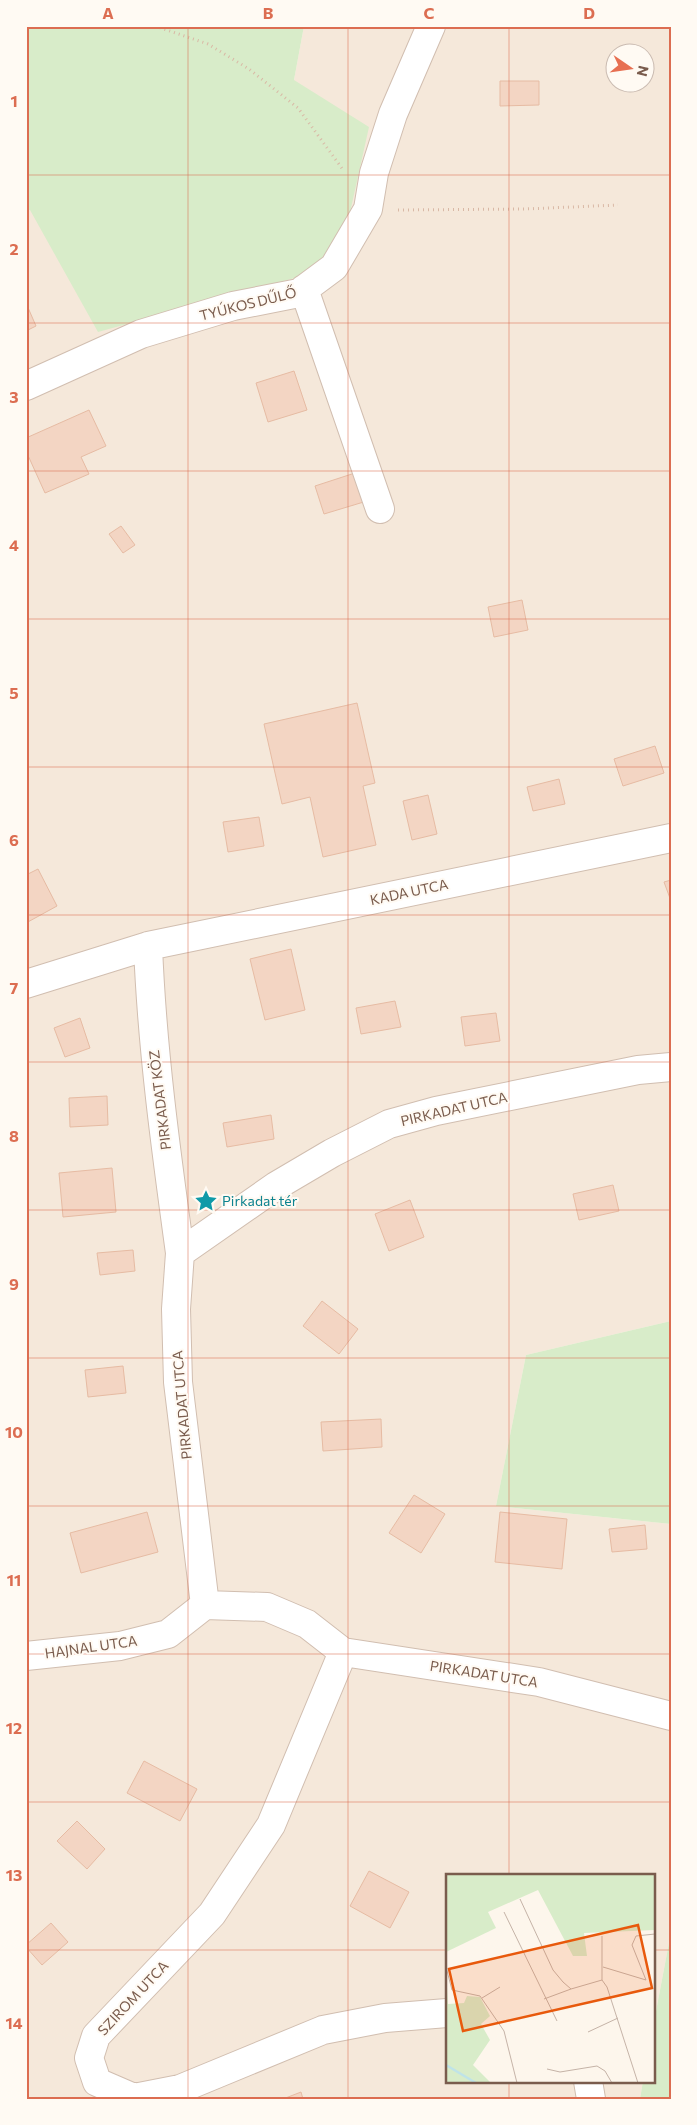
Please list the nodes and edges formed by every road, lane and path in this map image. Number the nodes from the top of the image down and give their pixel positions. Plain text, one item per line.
1 (431, 26) edge
2 (304, 290) junction
3 (26, 386) edge
4 (380, 509) dead end
5 (671, 838) edge
6 (148, 946) junction
7 (26, 984) edge
8 (671, 1067) edge
9 (180, 1253) junction
10 (205, 1605) junction
11 (343, 1652) junction
12 (26, 1656) edge
13 (671, 1716) edge
14 (446, 2014) edge
15 (588, 2082) edge
16 (591, 2099) edge

1 - 2 street, TYÚKOS DŰLŐ
2 - 3 street, TYÚKOS DŰLŐ
2 - 4 street
5 - 6 street, KADA UTCA
6 - 7 street, KADA UTCA
6 - 9 street, PIRKADAT KÖZ
8 - 9 street, PIRKADAT UTCA
9 - 10 street, PIRKADAT UTCA
10 - 11 street, PIRKADAT UTCA
10 - 12 street, HAJNAL UTCA
11 - 13 street, PIRKADAT UTCA
11 - 14 street, SZIROM UTCA
15 - 16 street

